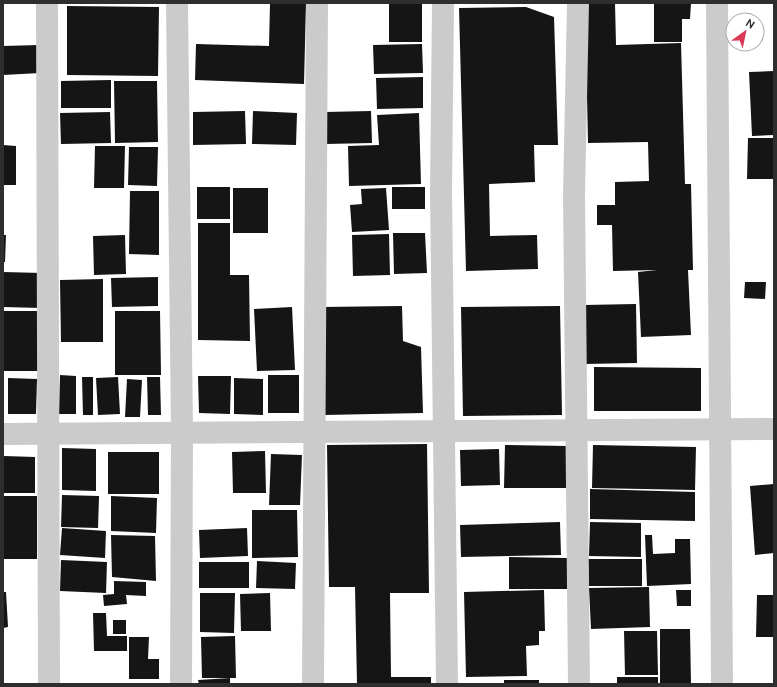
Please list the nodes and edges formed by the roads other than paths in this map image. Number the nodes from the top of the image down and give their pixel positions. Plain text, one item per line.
1 (47, 3) edge
2 (177, 3) edge
3 (317, 3) edge
4 (443, 3) edge
5 (578, 3) edge
6 (718, 3) edge
7 (721, 429) junction
8 (774, 429) edge
9 (577, 430) junction
10 (444, 431) junction
11 (182, 432) junction
12 (313, 432) junction
13 (49, 433) junction
14 (3, 434) edge
15 (50, 684) edge
16 (181, 684) edge
17 (313, 684) edge
18 (447, 684) edge
19 (579, 684) edge
20 (722, 684) edge

1 - 13 street
2 - 11 street
3 - 12 street
4 - 10 street
5 - 9 street
6 - 7 street
7 - 8 street
7 - 9 street
7 - 20 street
9 - 10 street
9 - 19 street
10 - 12 street
10 - 18 street
11 - 12 street
11 - 13 street
11 - 16 street
12 - 17 street
13 - 14 street
13 - 15 street

